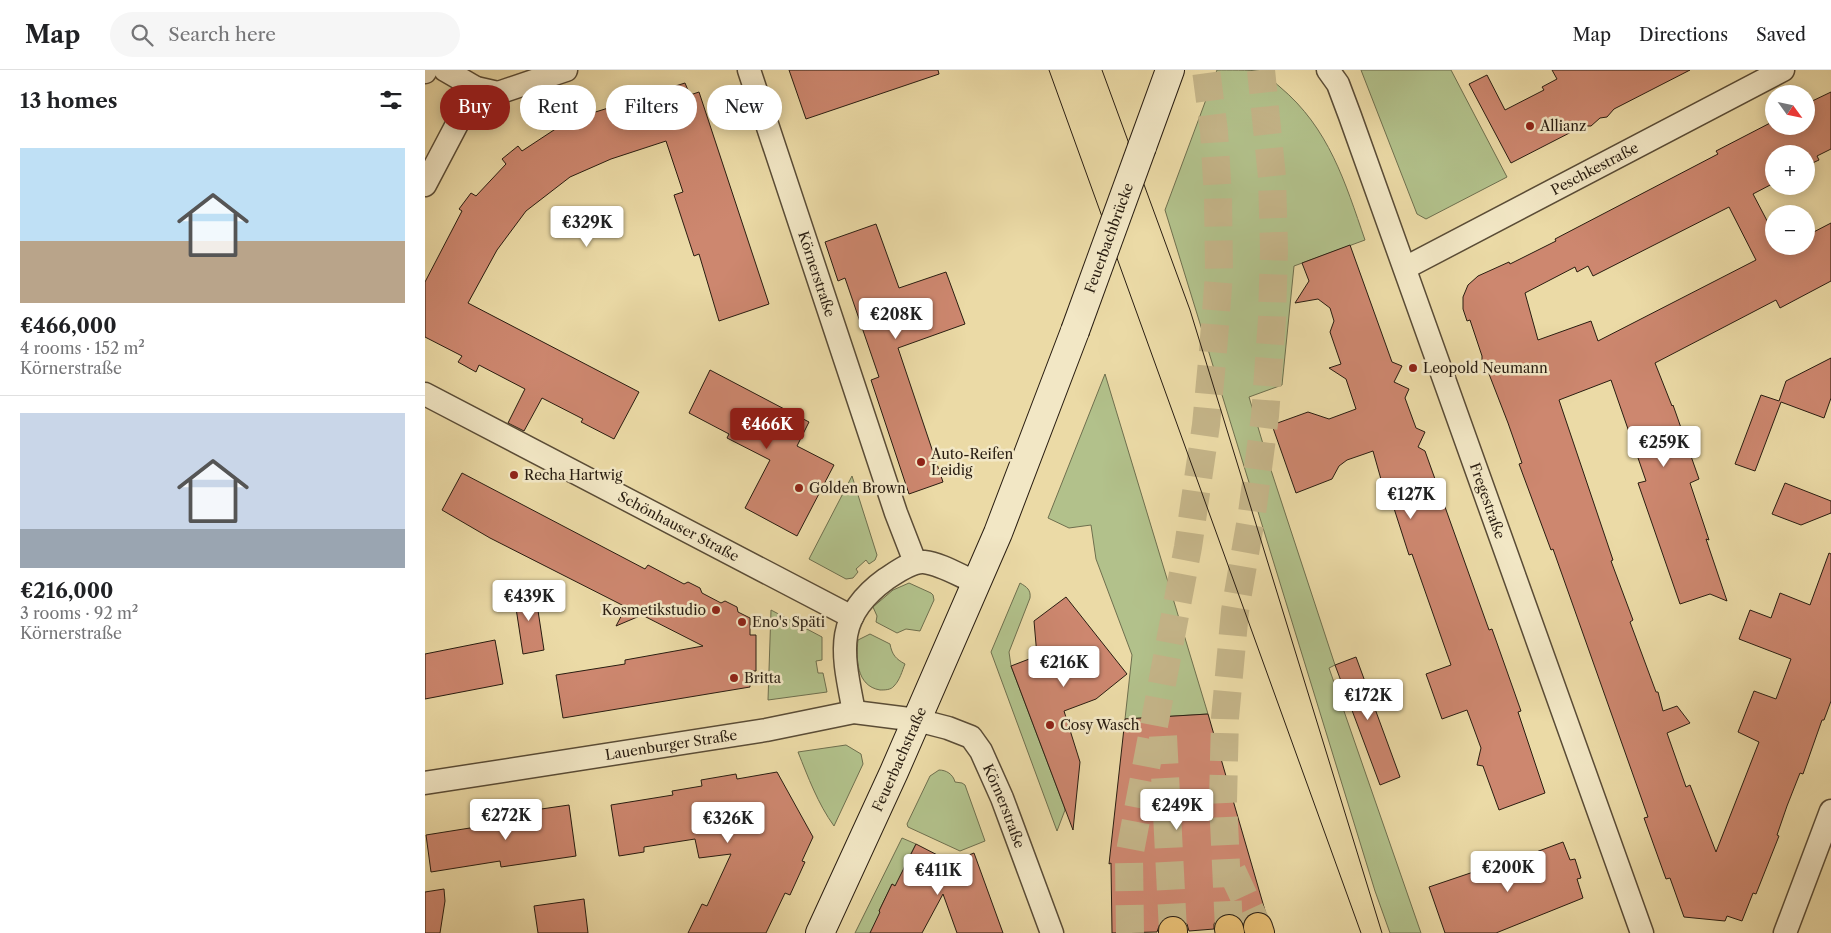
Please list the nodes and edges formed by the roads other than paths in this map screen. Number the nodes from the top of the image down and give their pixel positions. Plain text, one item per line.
1 (445, 70) edge
2 (567, 70) edge
3 (749, 70) edge
4 (1169, 70) edge
5 (1328, 70) edge
6 (1783, 70) edge
7 (471, 85) edge
8 (510, 89) edge
9 (454, 130) edge
10 (425, 184) edge
11 (1405, 268) junction
12 (425, 394) edge
13 (1047, 405) joint
14 (915, 562) junction
15 (977, 583) junction
16 (852, 617) junction
17 (854, 712) junction
18 (917, 720) junction
19 (425, 782) edge
20 (1831, 811) edge
21 (1822, 859) edge
22 (820, 933) edge
23 (1053, 933) edge
24 (1642, 933) edge
25 (1785, 933) edge

1 - 7 street
2 - 8 street
3 - 14 street, Körnerstraße
4 - 13 street, Feuerbachbrücke, bridge
5 - 11 street, Fregestraße
6 - 11 street, Peschkestraße
9 - 10 street
11 - 24 street, Fregestraße
12 - 16 street, Schönhauser Straße
13 - 15 street, Feuerbachstraße
14 - 15 street
14 - 16 street
15 - 18 street, Feuerbachstraße
16 - 17 street
17 - 18 street, Lauenburger Straße
17 - 19 street, Lauenburger Straße
18 - 22 street, Feuerbachstraße
18 - 23 street, Körnerstraße
20 - 21 street
21 - 25 street

